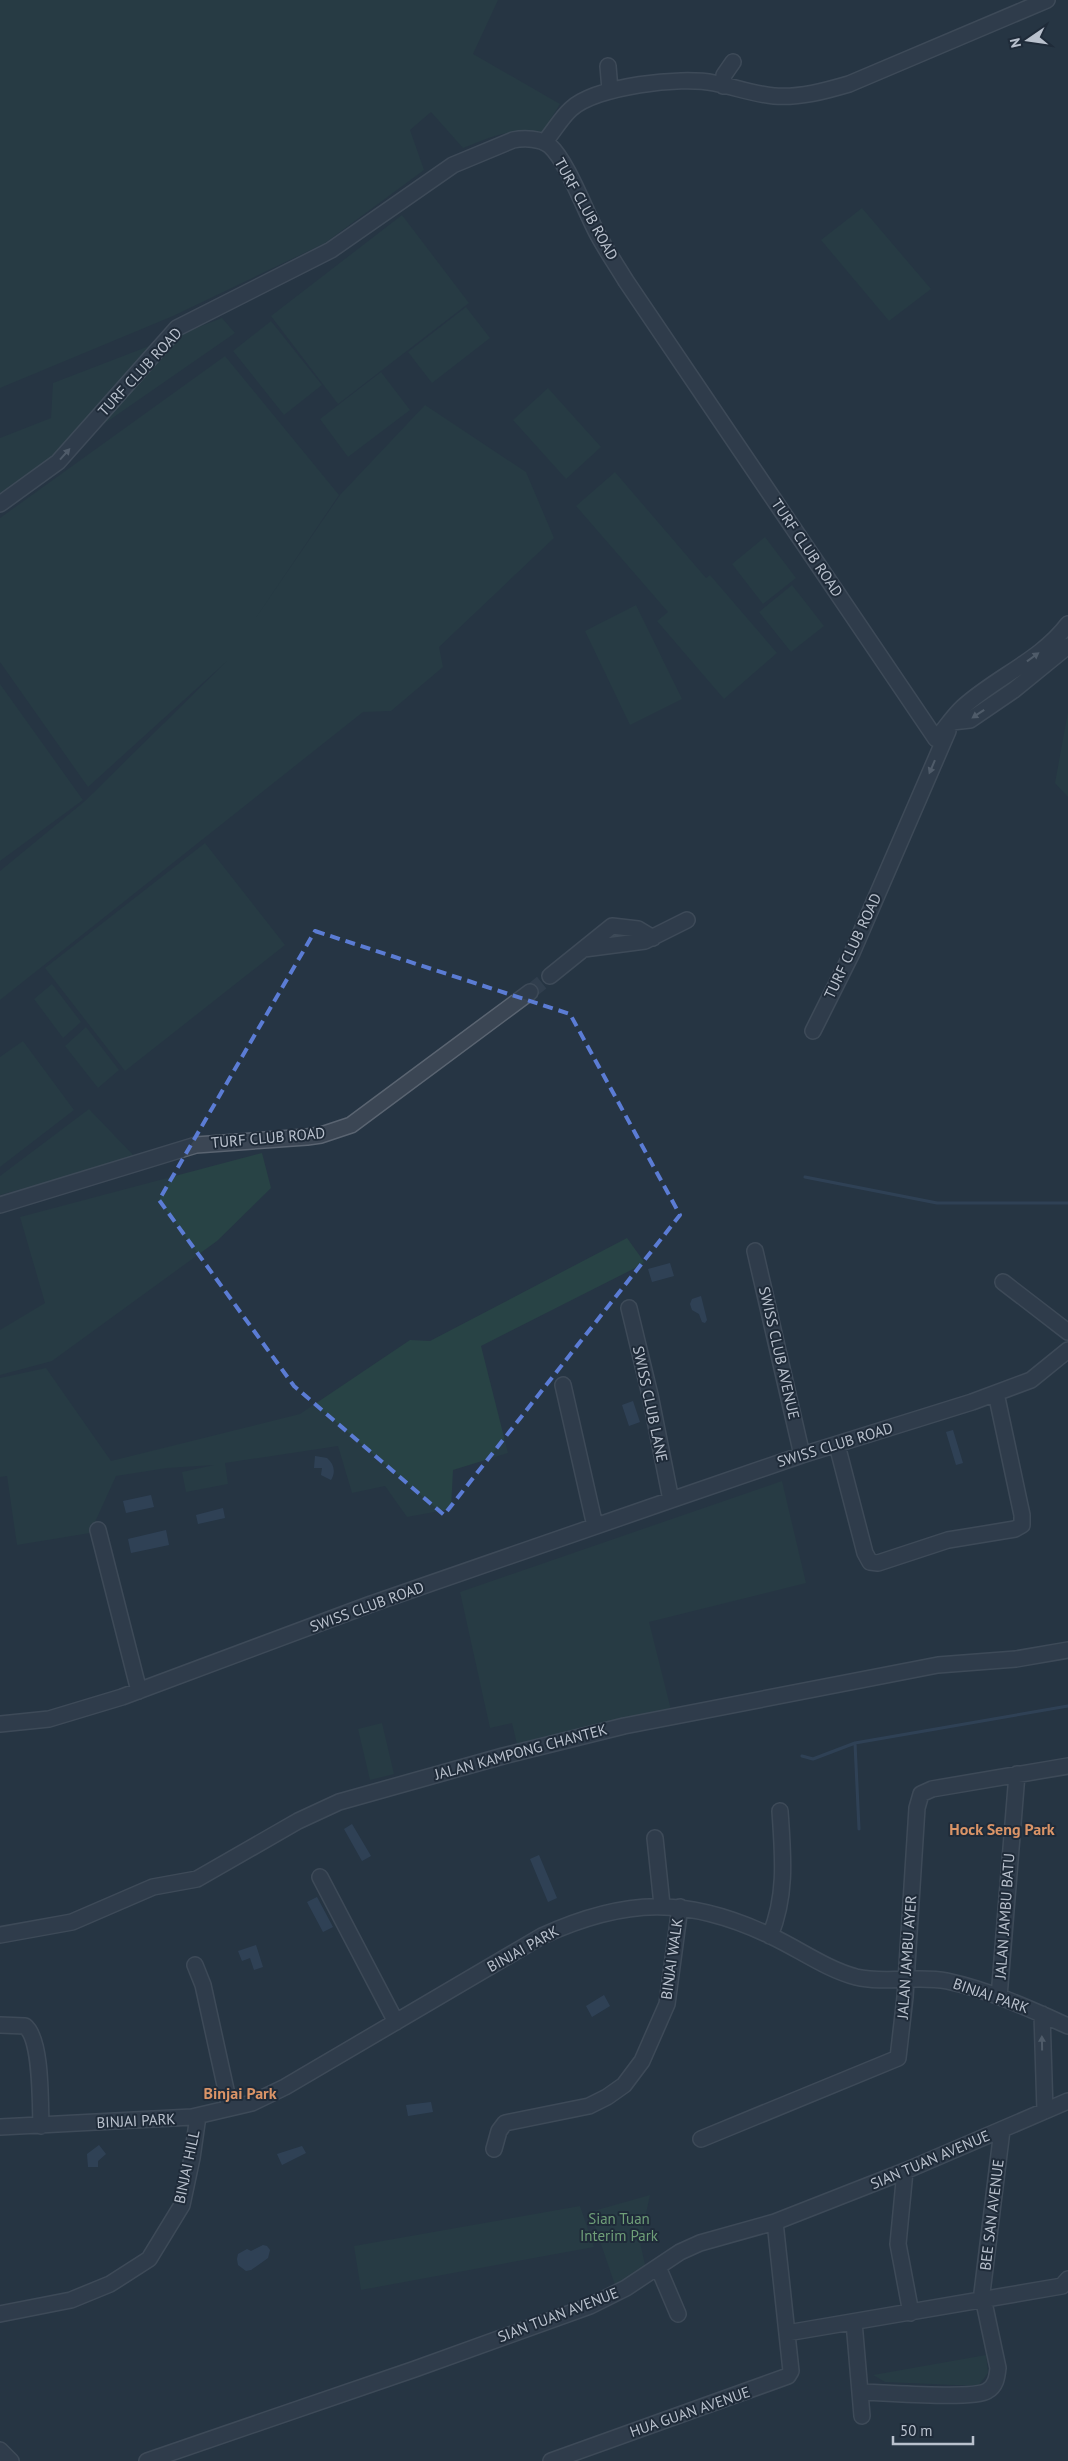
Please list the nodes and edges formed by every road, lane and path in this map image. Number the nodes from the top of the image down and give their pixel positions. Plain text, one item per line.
1 (1047, 0) edge
2 (734, 62) dead end
3 (608, 66) dead end
4 (723, 86) junction
5 (610, 90) junction
6 (547, 139) dead end
7 (0, 504) edge
8 (1068, 624) edge
9 (1068, 646) edge
10 (998, 692) junction
11 (952, 722) junction
12 (687, 920) dead end
13 (606, 931) junction
14 (653, 938) junction
15 (625, 944) junction
16 (582, 950) junction
17 (550, 976) tunnel mouth
18 (530, 992) tunnel mouth
19 (813, 1031) dead end
20 (0, 1205) edge
21 (755, 1251) dead end
22 (1003, 1282) dead end
23 (629, 1308) dead end
24 (1068, 1332) edge
25 (1068, 1350) edge
26 (563, 1385) dead end
27 (996, 1393) junction
28 (836, 1445) junction
29 (802, 1455) junction
30 (671, 1500) junction
31 (595, 1526) junction
32 (98, 1530) dead end
33 (1068, 1650) edge
34 (139, 1691) junction
35 (0, 1724) edge
36 (1068, 1766) edge
37 (1016, 1774) junction
38 (780, 1811) dead end
39 (655, 1838) dead end
40 (320, 1877) dead end
41 (662, 1905) junction
42 (680, 1907) junction
43 (0, 1935) edge
44 (770, 1936) junction
45 (195, 1964) dead end
46 (906, 1980) junction
47 (999, 1997) junction
48 (1042, 2014) junction
49 (396, 2022) junction
50 (0, 2025) edge
51 (1068, 2026) edge
52 (1068, 2101) edge
53 (230, 2108) junction
54 (1044, 2111) junction
55 (198, 2116) junction
56 (41, 2126) junction
57 (0, 2127) edge
58 (1002, 2130) junction
59 (701, 2139) dead end
60 (494, 2149) dead end
61 (905, 2171) junction
62 (775, 2222) junction
63 (658, 2267) junction
64 (1068, 2279) edge
65 (983, 2300) junction
66 (911, 2312) junction
67 (0, 2314) edge
68 (678, 2314) dead end
69 (854, 2322) junction
70 (787, 2333) junction
71 (860, 2392) junction
72 (862, 2416) dead end
73 (0, 2450) edge
74 (11, 2461) edge
75 (147, 2461) edge
76 (550, 2461) edge

1 - 4 street
2 - 4 street
3 - 5 street
4 - 5 street
5 - 6 street
7 -> 11 street, TURF CLUB ROAD
10 -> 8 street, TURF CLUB ROAD
9 - 10 street, TURF CLUB ROAD
10 - 11 street, TURF CLUB ROAD
11 -> 19 street, TURF CLUB ROAD
12 - 14 street
13 - 14 street
13 - 15 street
13 - 16 street
14 - 15 street
15 - 16 street
16 - 17 street
18 - 20 street, TURF CLUB ROAD
21 - 29 street, SWISS CLUB AVENUE
22 - 24 street
23 - 30 street, SWISS CLUB LANE
25 - 27 street, SWISS CLUB ROAD
26 - 31 street
27 - 28 street, SWISS CLUB ROAD
27 - 28 street
28 - 29 street, SWISS CLUB ROAD
29 - 30 street, SWISS CLUB ROAD
30 - 31 street, SWISS CLUB ROAD
31 - 34 street, SWISS CLUB ROAD
32 - 34 street
33 - 43 street, JALAN KAMPONG CHANTEK
34 - 35 street, SWISS CLUB ROAD
36 - 37 street, JALAN JAMBU AYER
37 - 46 street, JALAN JAMBU AYER
37 - 47 street, JALAN JAMBU BATU
38 - 44 street
39 - 41 street
40 - 49 street
41 - 42 street, BINJAI PARK
41 - 49 street, BINJAI PARK
42 - 44 street, BINJAI PARK
42 - 60 street, BINJAI WALK
44 - 46 street, BINJAI PARK
45 - 53 street
46 - 47 street, BINJAI PARK
46 - 59 street, JALAN JAMBU AYER
47 - 48 street, BINJAI PARK
48 - 51 street, BINJAI PARK
54 -> 48 street
49 - 53 street, BINJAI PARK
50 - 56 street
52 - 54 street, SIAN TUAN AVENUE
53 - 55 street, BINJAI PARK
54 - 58 street, SIAN TUAN AVENUE
55 - 56 street, BINJAI PARK
55 - 67 street, BINJAI HILL
56 - 57 street, BINJAI PARK
58 - 61 street, SIAN TUAN AVENUE
58 - 65 street, BEE SAN AVENUE
61 - 62 street, SIAN TUAN AVENUE
61 - 66 street
62 - 63 street, SIAN TUAN AVENUE
62 - 70 street, HUA GUAN AVENUE
63 - 68 street
63 - 75 street, SIAN TUAN AVENUE
64 - 65 street
65 - 66 street
65 - 71 street, BEE SAN AVENUE
66 - 69 street
69 - 70 street
69 - 71 street
70 - 76 street, HUA GUAN AVENUE
71 - 72 street
73 - 74 street

